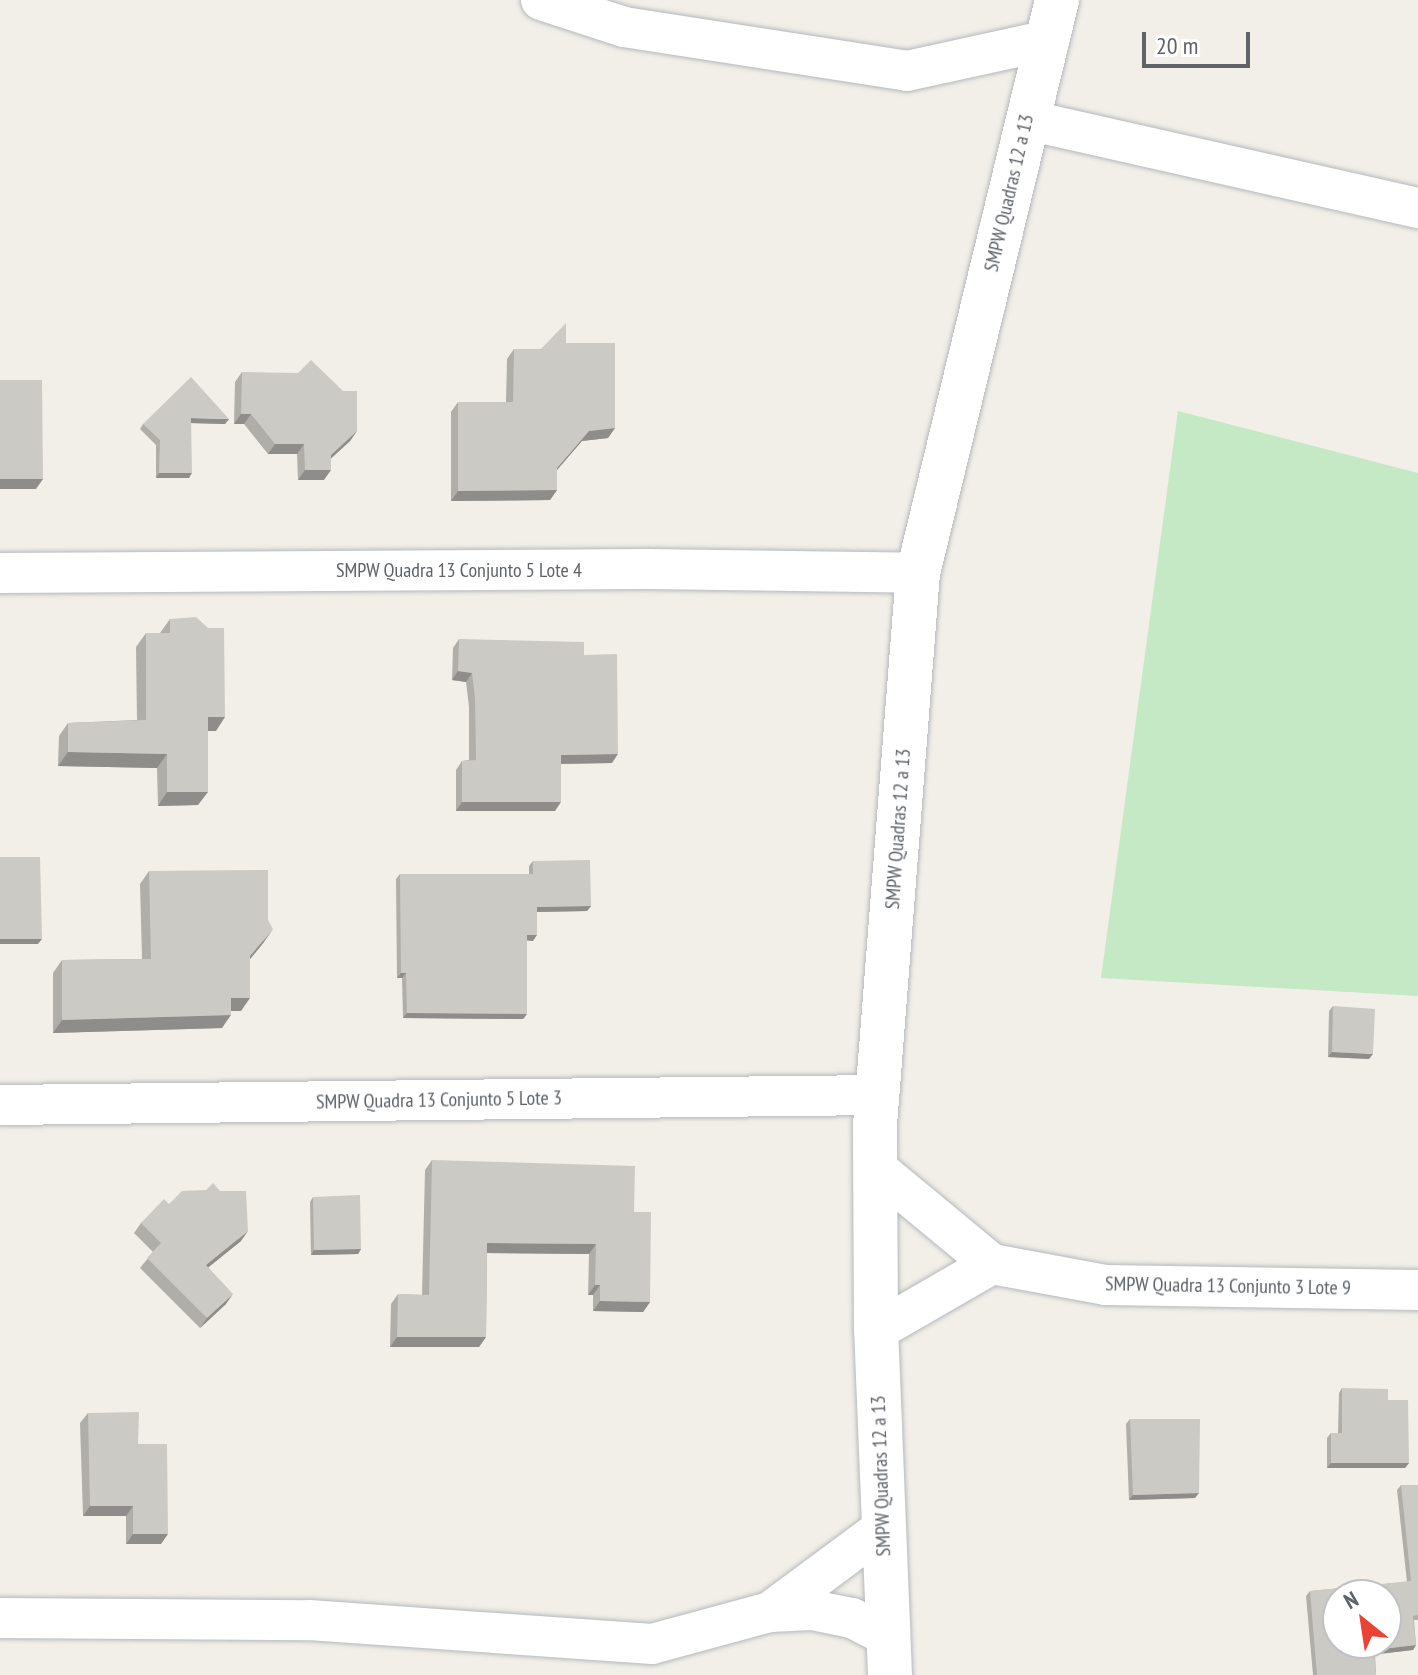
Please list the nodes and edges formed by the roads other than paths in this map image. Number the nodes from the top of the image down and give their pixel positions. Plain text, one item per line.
1 (541, 0) edge
2 (1057, 0) edge
3 (1045, 41) junction
4 (1027, 120) junction
5 (1418, 208) edge
6 (0, 573) edge
7 (918, 573) junction
8 (878, 1095) junction
9 (0, 1105) edge
10 (877, 1169) junction
11 (992, 1264) junction
12 (1418, 1290) edge
13 (876, 1331) junction
14 (883, 1528) junction
15 (770, 1612) junction
16 (0, 1618) edge
17 (889, 1655) edge

1 - 3 street
2 - 3 street, SMPW Quadras 12 a 13
3 - 4 street, SMPW Quadras 12 a 13
4 - 5 street
4 - 7 street, SMPW Quadras 12 a 13
6 - 7 street, SMPW Quadra 13 Conjunto 5 Lote 4
7 - 8 street, SMPW Quadras 12 a 13
8 - 9 street, SMPW Quadra 13 Conjunto 5 Lote 3
8 - 10 street, SMPW Quadras 12 a 13
10 - 11 street, SMPW Quadra 13 Conjunto 3 Lote 9
10 - 13 street, SMPW Quadras 12 a 13
11 - 12 street, SMPW Quadra 13 Conjunto 3 Lote 9
11 - 13 street
13 - 14 street, SMPW Quadras 12 a 13
14 - 15 street
14 - 17 street, SMPW Quadras 12 a 13
15 - 16 street
15 - 17 street

